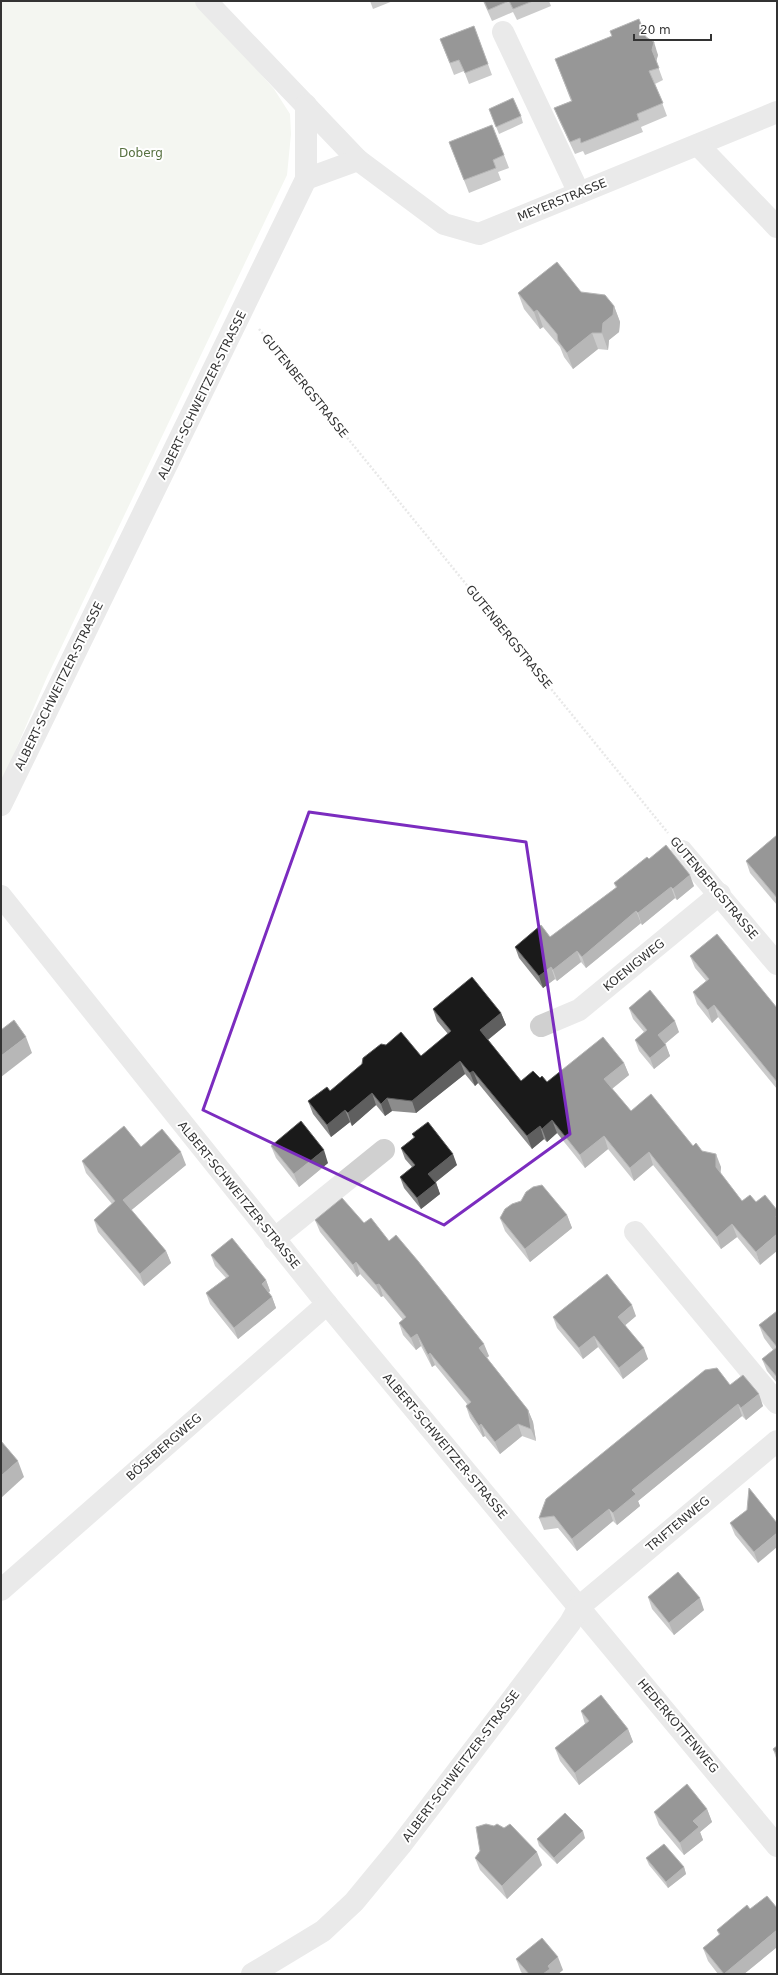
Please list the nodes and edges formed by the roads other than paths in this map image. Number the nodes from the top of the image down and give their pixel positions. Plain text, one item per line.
1 (206, 1) edge
2 (503, 32) dead end
3 (306, 105) junction
4 (777, 112) edge
5 (698, 145) junction
6 (358, 160) junction
7 (306, 179) junction
8 (579, 193) junction
9 (777, 227) edge
10 (1, 805) edge
11 (682, 851) road end
12 (720, 894) junction
13 (1, 896) edge
14 (777, 964) edge
15 (541, 1026) dead end
16 (384, 1150) dead end
17 (635, 1232) dead end
18 (274, 1239) junction
19 (327, 1304) junction
20 (777, 1403) edge
21 (777, 1441) edge
22 (1, 1590) edge
23 (579, 1607) junction
24 (777, 1846) edge
25 (252, 1974) edge

1 - 3 street
2 - 8 street
3 - 6 street, MEYERSTRASSE
3 - 7 street, ALBERT-SCHWEITZER-STRASSE
4 - 5 street, MEYERSTRASSE
5 - 8 street, MEYERSTRASSE
5 - 9 street
6 - 7 street
6 - 8 street, MEYERSTRASSE
7 - 10 street, ALBERT-SCHWEITZER-STRASSE
11 - 12 street, GUTENBERGSTRASSE
12 - 14 street, GUTENBERGSTRASSE
12 - 15 street, KOENIGWEG
13 - 18 street, ALBERT-SCHWEITZER-STRASSE
16 - 18 street
17 - 20 street
18 - 19 street, ALBERT-SCHWEITZER-STRASSE
19 - 22 street, BÖSEBERGWEG
19 - 23 street, ALBERT-SCHWEITZER-STRASSE
21 - 23 street, TRIFTENWEG
23 - 24 street, HEDERKOTTENWEG
23 - 25 street, ALBERT-SCHWEITZER-STRASSE

